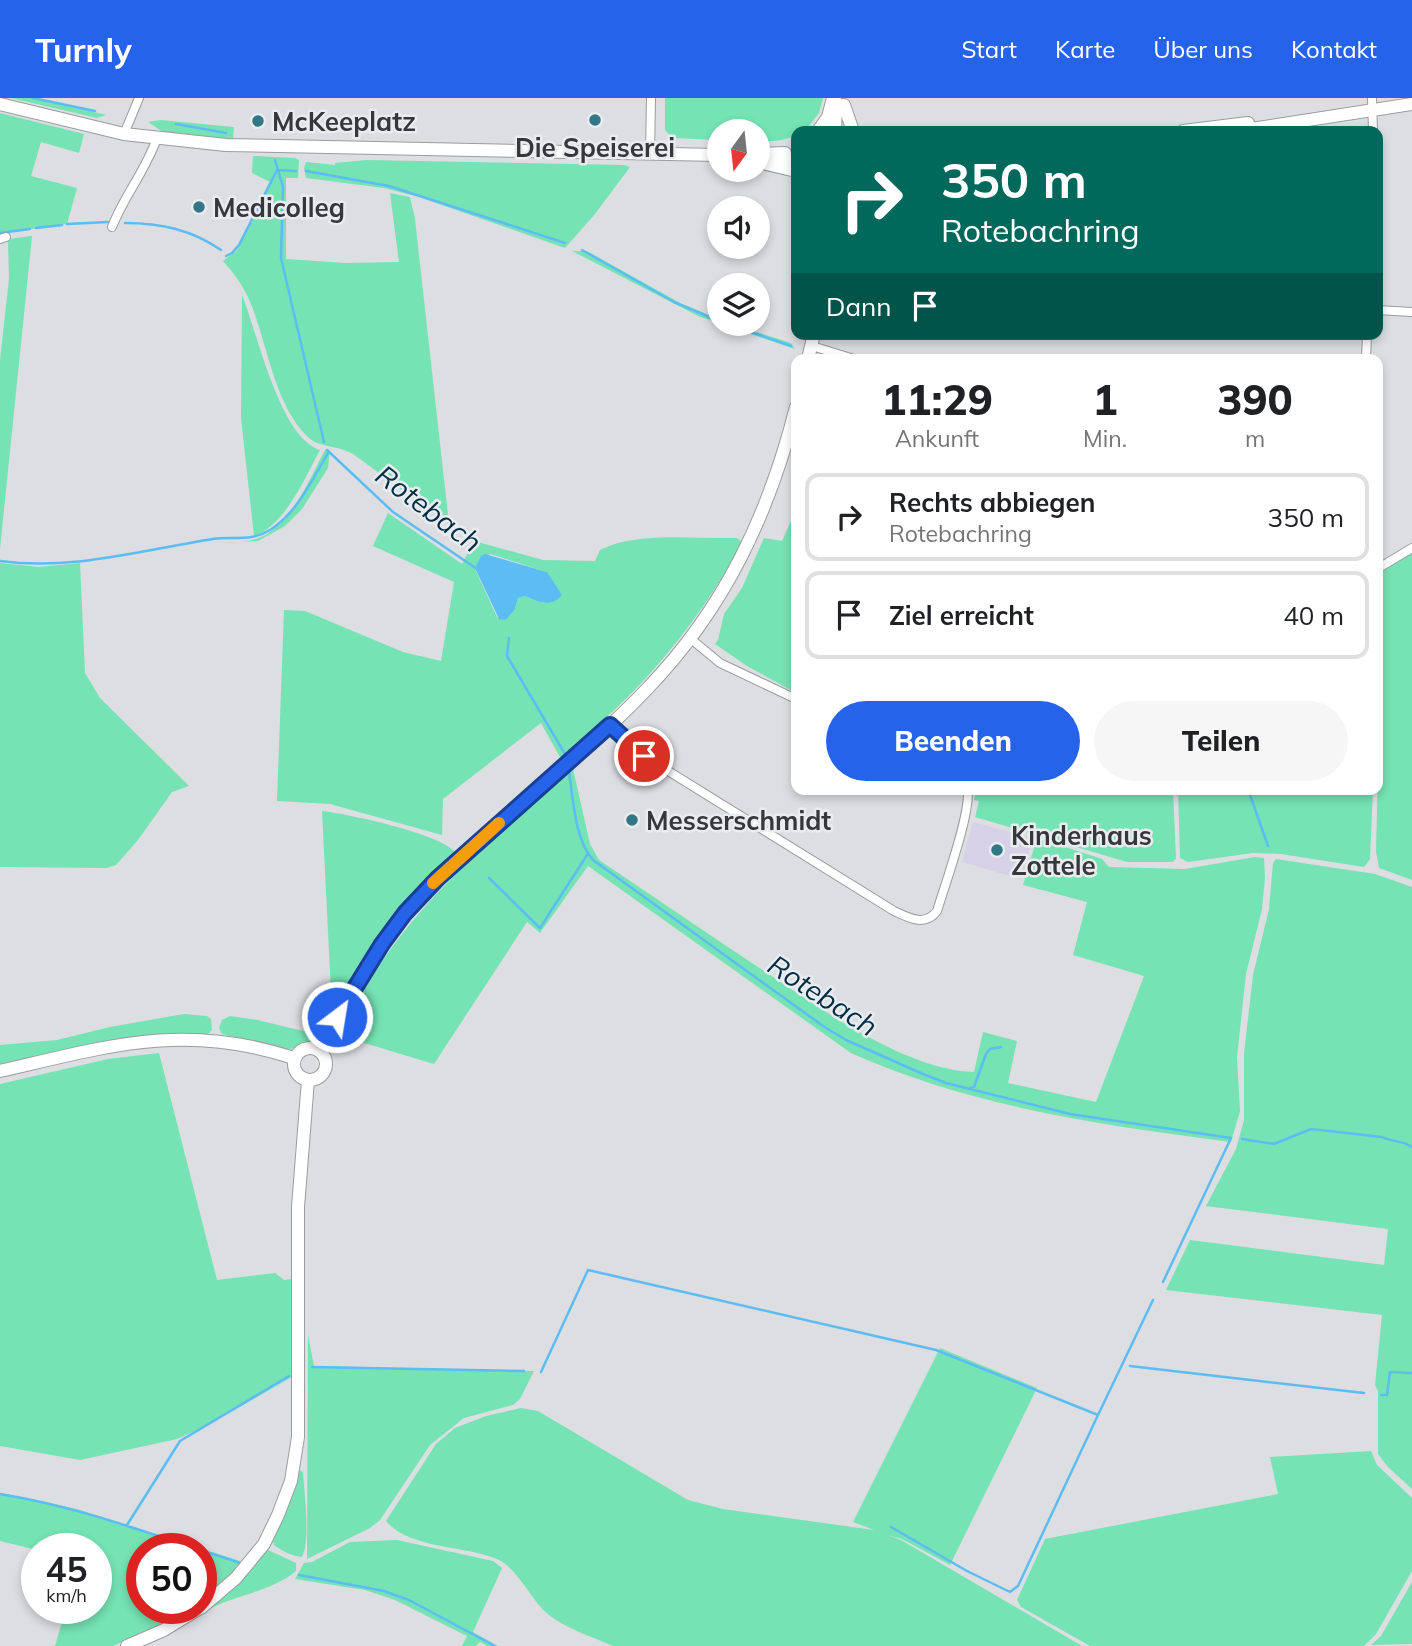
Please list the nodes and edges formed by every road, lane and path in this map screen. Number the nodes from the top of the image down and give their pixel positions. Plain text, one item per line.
1 (139, 98) edge
2 (651, 98) edge
3 (839, 100) edge
4 (1372, 103) edge
5 (0, 104) edge
6 (1412, 104) edge
7 (1304, 119) junction
8 (822, 126) edge
9 (836, 126) edge
10 (842, 126) edge
11 (851, 126) edge
12 (1222, 126) edge
13 (1265, 126) edge
14 (1373, 126) edge
15 (124, 134) junction
16 (157, 138) junction
17 (791, 150) edge
18 (780, 153) junction
19 (791, 153) edge
20 (650, 155) junction
21 (707, 155) edge
22 (770, 155) edge
23 (770, 159) edge
24 (791, 161) edge
25 (770, 162) edge
26 (791, 169) edge
27 (112, 228) dead end
28 (1383, 310) edge
29 (1412, 312) edge
30 (811, 346) edge
31 (837, 354) edge
32 (791, 426) edge
33 (1412, 548) edge
34 (1383, 565) edge
35 (691, 639) junction
36 (791, 697) edge
37 (610, 725) junction
38 (968, 795) edge
39 (318, 1050) junction
40 (295, 1058) junction
41 (0, 1071) edge
42 (308, 1080) junction
43 (217, 1594) edge
44 (174, 1624) edge
45 (127, 1646) edge

1 - 15 street
2 - 20 street
3 - 8 main road
3 - 9 main road
3 - 10 main road
3 - 11 main road
4 - 6 main road
4 - 7 main road
4 - 14 street
5 - 15 main road
7 - 12 main road
7 - 13 main road
15 - 16 main road
16 - 20 main road
16 - 27 street
17 - 18 main road
18 - 19 main road
18 - 22 main road
20 - 21 main road
23 - 24 main road
25 - 26 main road
28 - 29 street
30 - 31 street
32 - 35 main road
33 - 34 street
35 - 36 street
35 - 37 main road
37 - 38 street
37 - 39 main road
39 - 40 main road
39 - 42 main road
40 - 41 main road
40 - 42 main road
42 - 43 main road
44 - 45 main road

